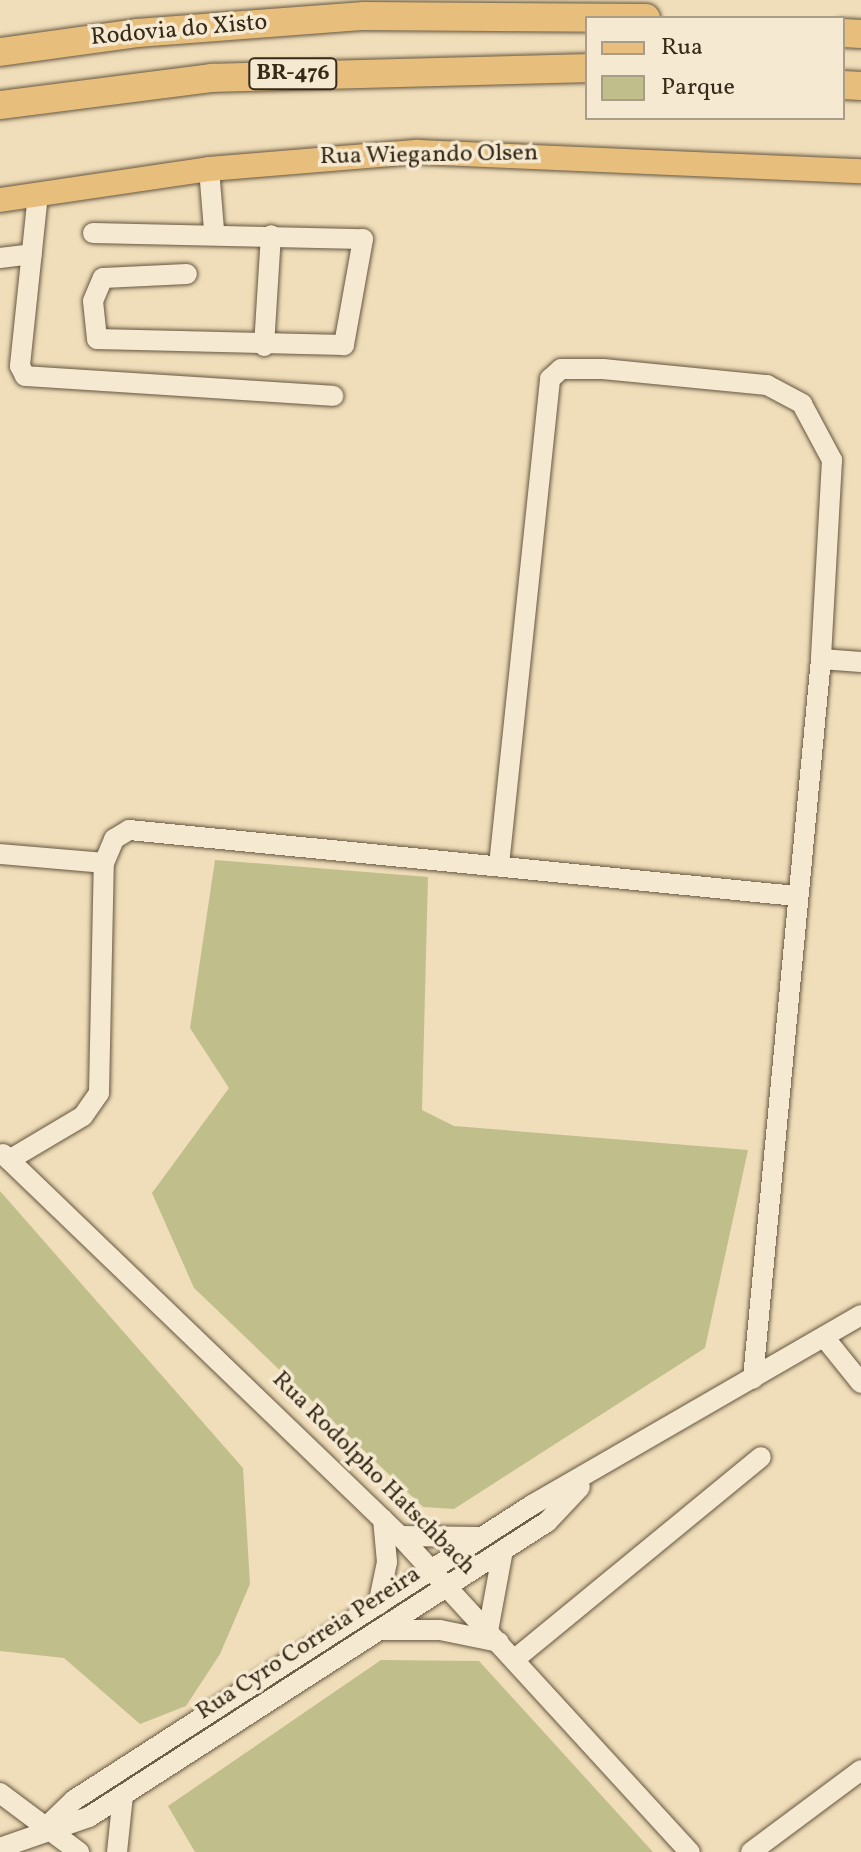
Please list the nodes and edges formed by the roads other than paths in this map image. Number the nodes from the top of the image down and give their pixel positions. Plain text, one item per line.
1 (585, 18) edge
2 (0, 52) edge
3 (585, 68) edge
4 (0, 105) edge
5 (209, 169) junction
6 (861, 171) edge
7 (38, 194) junction
8 (0, 200) edge
9 (214, 230) junction
10 (93, 233) dead end
11 (271, 235) junction
12 (32, 254) junction
13 (0, 258) edge
14 (187, 274) dead end
15 (264, 346) junction
16 (333, 396) dead end
17 (821, 659) junction
18 (861, 662) edge
19 (0, 854) edge
20 (104, 863) junction
21 (499, 865) junction
22 (796, 896) junction
23 (5, 1155) edge
24 (861, 1315) edge
25 (824, 1337) junction
26 (753, 1379) junction
27 (861, 1383) edge
28 (761, 1457) dead end
29 (588, 1478) junction
30 (383, 1519) junction
31 (400, 1536) junction
32 (484, 1536) junction
33 (503, 1550) junction
34 (433, 1569) junction
35 (448, 1586) junction
36 (378, 1605) junction
37 (379, 1630) junction
38 (494, 1636) junction
39 (515, 1659) junction
40 (861, 1770) edge
41 (0, 1793) edge
42 (123, 1795) junction
43 (43, 1830) junction
44 (0, 1848) edge
45 (79, 1852) edge
46 (117, 1852) edge
47 (690, 1852) edge
48 (751, 1852) edge

1 - 2 highway, Rodovia do Xisto / BR-476
3 - 4 highway, Rodovia do Xisto / BR-476
5 - 6 main road, Rua Wiegando Olsen
5 - 7 main road, Rua Wiegando Olsen
5 - 9 street
7 - 8 main road, Rua Wiegando Olsen
7 - 12 street
9 - 10 street
9 - 11 street
11 - 15 street
11 - 15 street
12 - 13 street
12 - 16 street
14 - 15 street
17 - 18 street
17 - 21 street
17 - 22 street
19 - 20 street
20 - 21 street
20 - 23 street
21 - 22 street
22 - 26 street
23 - 30 street, Rua Rodolpho Hatschbach
24 - 25 street, Rua Cyro Correia Pereira
25 - 26 street, Rua Cyro Correia Pereira
25 - 27 street
26 - 29 street, Rua Cyro Correia Pereira
28 - 39 street
29 - 32 street, Rua Cyro Correia Pereira
29 - 33 street, Rua Cyro Correia Pereira
30 - 31 street, Rua Rodolpho Hatschbach
30 - 36 street
31 - 32 street
31 - 34 street, Rua Rodolpho Hatschbach
32 - 34 street, Rua Cyro Correia Pereira
33 - 35 street, Rua Cyro Correia Pereira
33 - 38 street
34 - 35 street, Rua Rodolpho Hatschbach
34 - 36 street, Rua Cyro Correia Pereira
35 - 37 street, Rua Cyro Correia Pereira
35 - 38 street, Rua Rodolpho Hatschbach
36 - 43 street, Rua Cyro Correia Pereira
37 - 38 street
37 - 42 street, Rua Cyro Correia Pereira
38 - 39 street, Rua Rodolpho Hatschbach
39 - 47 street, Rua Rodolpho Hatschbach
40 - 48 street
41 - 43 street
42 - 43 street, Rua Cyro Correia Pereira
42 - 46 street
43 - 44 street, Rua Cyro Correia Pereira
43 - 45 street

